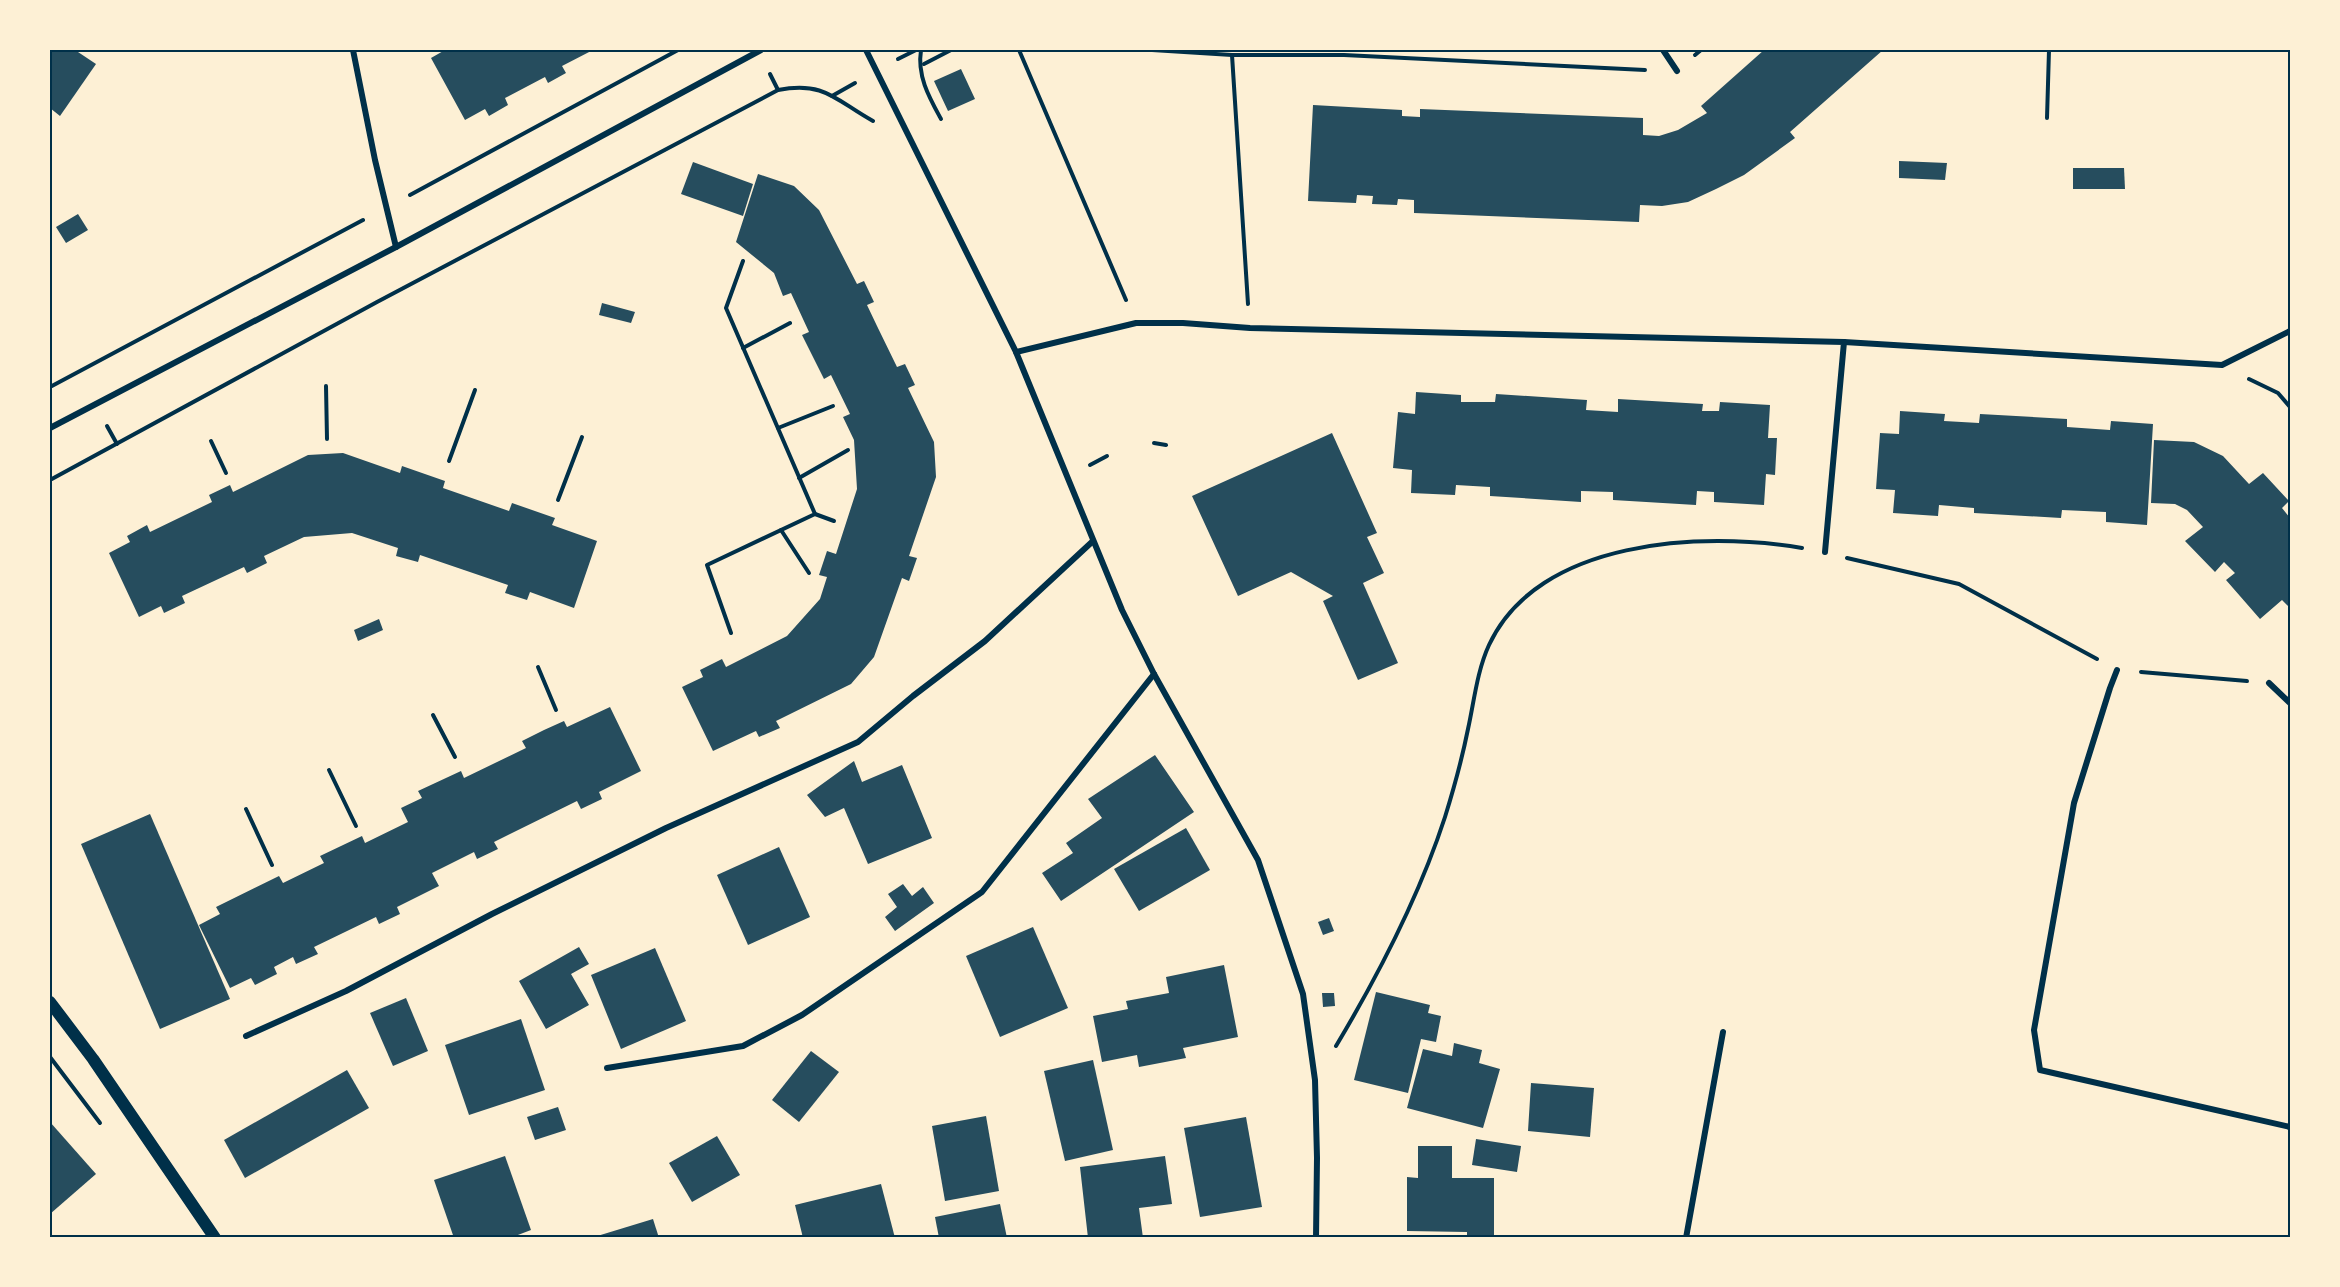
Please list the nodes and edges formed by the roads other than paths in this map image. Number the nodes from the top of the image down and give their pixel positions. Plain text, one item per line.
1 (353, 50) edge
2 (761, 50) edge
3 (866, 50) edge
4 (1664, 50) edge
5 (1677, 71) road end
6 (396, 247) junction
7 (2290, 331) edge
8 (1844, 342) junction
9 (1016, 352) junction
10 (50, 428) edge
11 (1093, 541) junction
12 (1825, 552) road end
13 (2117, 670) road end
14 (1154, 674) junction
15 (2269, 683) road end
16 (2290, 703) edge
17 (50, 1002) edge
18 (1723, 1032) dead end
19 (246, 1036) dead end
20 (607, 1068) dead end
21 (2290, 1127) edge
22 (215, 1238) edge
23 (1316, 1238) edge
24 (1686, 1238) edge

1 - 6 street
2 - 6 street
3 - 9 street
4 - 5 street
6 - 10 street
7 - 8 street
8 - 9 street
8 - 12 street
9 - 11 street
11 - 14 street
11 - 19 street
13 - 21 street
14 - 20 street
14 - 23 street
15 - 16 street
17 - 22 main road
18 - 24 street

